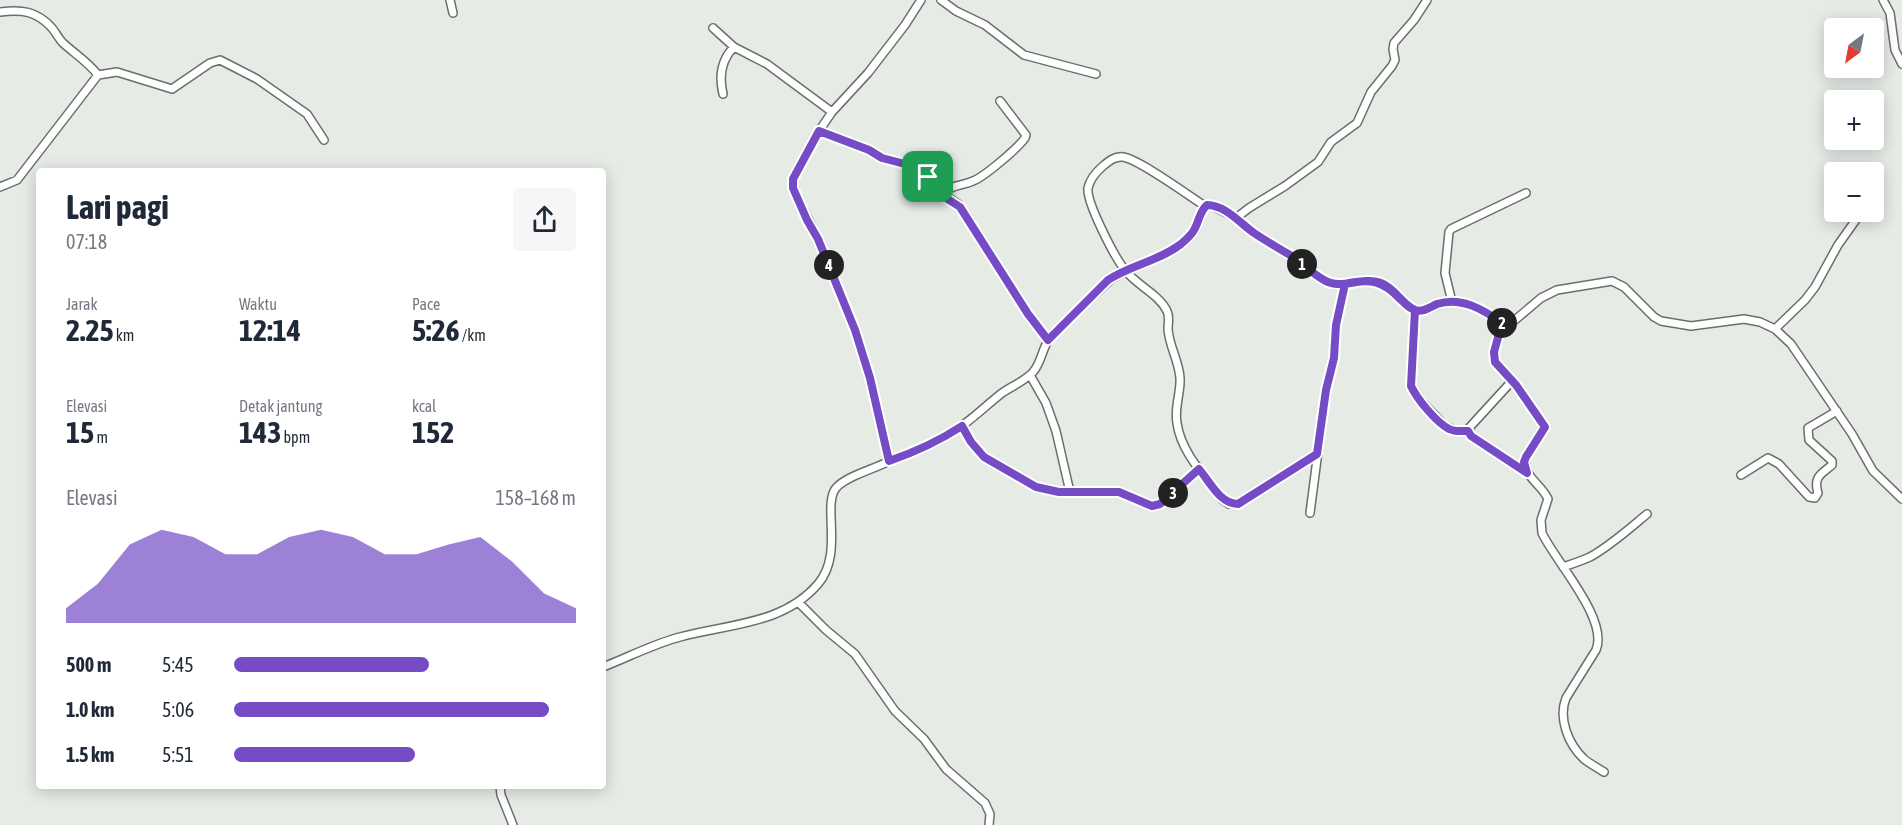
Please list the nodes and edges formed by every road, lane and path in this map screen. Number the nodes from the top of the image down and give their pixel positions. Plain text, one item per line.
1 (450, 0) edge
2 (921, 0) edge
3 (941, 0) edge
4 (1427, 0) edge
5 (1883, 0) edge
6 (0, 12) edge
7 (453, 13) dead end
8 (713, 28) dead end
9 (734, 47) junction
10 (1902, 64) edge
11 (1096, 74) dead end
12 (98, 75) junction
13 (723, 94) dead end
14 (1000, 101) dead end
15 (832, 112) junction
16 (819, 131) junction
17 (324, 140) dead end
18 (0, 187) edge
19 (1526, 193) dead end
20 (943, 194) junction
21 (1205, 206) junction
22 (1236, 218) junction
23 (1854, 222) edge
24 (1125, 271) junction
25 (1345, 284) junction
26 (1452, 302) junction
27 (1415, 310) junction
28 (1502, 323) junction
29 (1774, 328) junction
30 (1048, 340) junction
31 (1030, 375) junction
32 (1512, 381) junction
33 (1837, 411) junction
34 (962, 426) junction
35 (1468, 431) junction
36 (1317, 454) junction
37 (889, 461) junction
38 (1199, 469) junction
39 (1527, 473) junction
40 (1741, 475) dead end
41 (1070, 492) junction
42 (1902, 499) edge
43 (1310, 513) dead end
44 (1647, 514) dead end
45 (1563, 567) junction
46 (798, 602) junction
47 (606, 666) edge
48 (1604, 772) dead end
49 (500, 789) edge
50 (513, 825) edge
51 (989, 825) edge

1 - 7 street
2 - 15 street
3 - 11 street
4 - 22 street
5 - 10 street
6 - 12 street
8 - 9 street
9 - 13 street
9 - 15 street
12 - 17 street
12 - 18 street
14 - 20 street
15 - 16 street
16 - 20 street
16 - 37 street
19 - 26 street
20 - 30 street
21 - 22 street
21 - 24 street
21 - 24 street
22 - 25 street
23 - 29 street
24 - 30 street
24 - 38 street
25 - 27 street
25 - 36 street
26 - 27 street
26 - 28 street
27 - 35 street
28 - 29 street
28 - 32 street
29 - 33 street
30 - 31 street
31 - 34 street
31 - 41 street
32 - 35 street
32 - 39 street
33 - 40 street
33 - 42 street
34 - 37 street
34 - 41 street
35 - 39 street
36 - 38 street
36 - 43 street
37 - 46 street
38 - 41 street
39 - 45 street
44 - 45 street
45 - 48 street
46 - 47 street
46 - 51 street
49 - 50 street

